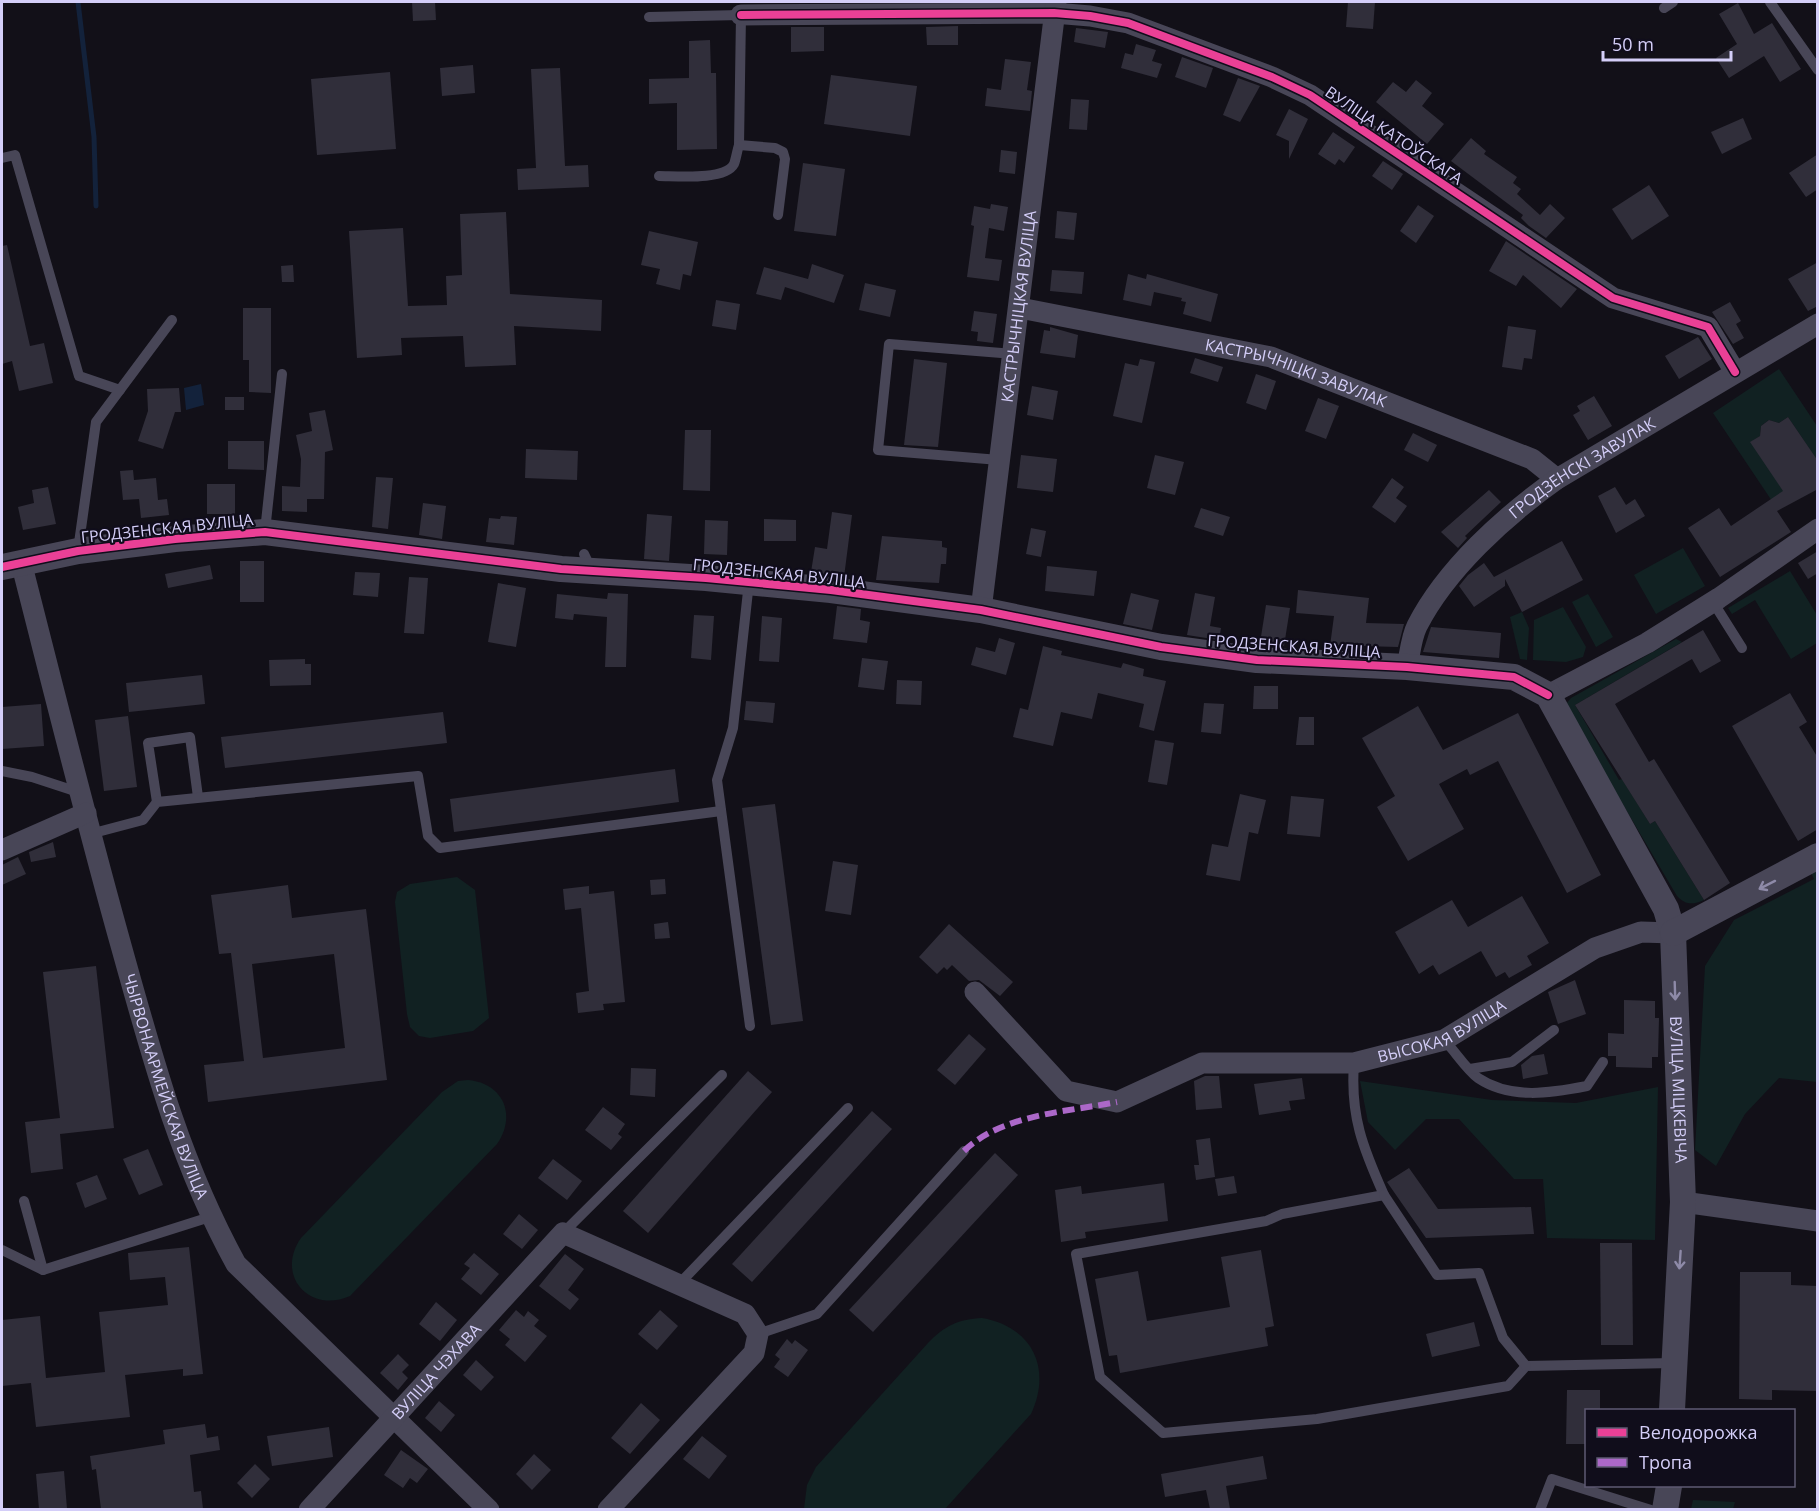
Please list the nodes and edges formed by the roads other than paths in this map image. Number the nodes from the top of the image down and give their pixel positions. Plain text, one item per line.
1 (1770, 2) edge
2 (1055, 7) edge
3 (741, 15) junction
4 (649, 17) dead end
5 (1818, 70) edge
6 (738, 145) junction
7 (2, 158) edge
8 (658, 176) dead end
9 (778, 215) dead end
10 (1020, 308) junction
11 (172, 320) dead end
12 (1818, 324) edge
13 (1014, 354) junction
14 (1735, 372) junction
15 (282, 374) dead end
16 (120, 390) junction
17 (999, 460) junction
18 (1557, 479) junction
19 (1818, 529) edge
20 (265, 532) junction
21 (78, 551) junction
22 (11, 564) edge
23 (749, 582) junction
24 (1713, 602) junction
25 (981, 610) junction
26 (1742, 648) dead end
27 (1407, 667) junction
28 (1548, 695) junction
29 (2, 771) edge
30 (198, 797) junction
31 (157, 802) junction
32 (83, 803) junction
33 (721, 811) junction
34 (90, 834) junction
35 (2, 850) edge
36 (1818, 856) edge
37 (1673, 933) junction
38 (975, 992) dead end
39 (750, 1026) dead end
40 (1554, 1030) dead end
41 (1444, 1040) junction
42 (1603, 1062) dead end
43 (1354, 1063) junction
44 (1470, 1069) junction
45 (722, 1075) dead end
46 (848, 1108) dead end
47 (964, 1152) dead end
48 (1384, 1195) junction
49 (24, 1201) dead end
50 (1683, 1202) junction
51 (210, 1217) junction
52 (1818, 1221) edge
53 (563, 1233) junction
54 (2, 1250) edge
55 (43, 1270) junction
56 (680, 1283) junction
57 (758, 1334) junction
58 (1673, 1363) junction
59 (1526, 1366) junction
60 (1672, 1409) edge
61 (394, 1419) junction
62 (1669, 1487) edge
63 (309, 1509) edge
64 (489, 1509) edge
65 (608, 1509) edge
66 (1540, 1509) edge
67 (1651, 1509) edge
68 (1665, 1509) edge

1 - 5 lane
2 - 3 street, ВУЛІЦА КАТОЎСКАГА
2 - 10 street, КАСТРЫЧНІЦКАЯ ВУЛІЦА
2 - 14 street, ВУЛІЦА КАТОЎСКАГА
3 - 4 lane
3 - 6 lane
6 - 8 lane
6 - 9 lane
7 - 16 lane
10 - 13 street, КАСТРЫЧНІЦКАЯ ВУЛІЦА
10 - 18 street, КАСТРЫЧНІЦКІ ЗАВУЛАК
11 - 16 lane
12 - 14 street, ГРОДЗЕНСКІ ЗАВУЛАК
13 - 17 street, КАСТРЫЧНІЦКАЯ ВУЛІЦА
13 - 17 lane
14 - 18 street, ГРОДЗЕНСКІ ЗАВУЛАК
15 - 20 lane
16 - 21 lane
17 - 25 street, КАСТРЫЧНІЦКАЯ ВУЛІЦА
18 - 27 street, ГРОДЗЕНСКІ ЗАВУЛАК
19 - 24 street
20 - 21 street, ГРОДЗЕНСКАЯ ВУЛІЦА
20 - 23 street, ГРОДЗЕНСКАЯ ВУЛІЦА
21 - 22 street, ГРОДЗЕНСКАЯ ВУЛІЦА
22 - 32 street, ЧЫРВОНААРМЕЙСКАЯ ВУЛІЦА
23 - 25 street, ГРОДЗЕНСКАЯ ВУЛІЦА
23 - 33 lane
24 - 26 lane
24 - 28 street
25 - 27 street, ГРОДЗЕНСКАЯ ВУЛІЦА
27 - 28 street, ГРОДЗЕНСКАЯ ВУЛІЦА
28 - 37 street
29 - 32 lane
30 - 31 lane
30 - 31 lane
30 - 33 lane
31 - 34 lane
32 - 34 street, ЧЫРВОНААРМЕЙСКАЯ ВУЛІЦА
32 - 35 street
33 - 39 lane
34 - 51 street, ЧЫРВОНААРМЕЙСКАЯ ВУЛІЦА
36 -> 37 street
37 - 41 street, ВЫСОКАЯ ВУЛІЦА
37 -> 50 street, ВУЛІЦА МІЦКЕВІЧА
38 - 43 street, ВЫСОКАЯ ВУЛІЦА
40 - 44 lane
41 - 43 street, ВЫСОКАЯ ВУЛІЦА
41 - 44 lane
42 - 44 lane
43 - 48 lane
45 - 53 lane
46 - 56 lane
47 - 57 lane
48 - 59 lane
48 - 59 lane
49 - 55 lane
50 - 52 street
50 -> 58 street, ВУЛІЦА МІЦКЕВІЧА
51 - 55 lane
51 - 61 street, ЧЫРВОНААРМЕЙСКАЯ ВУЛІЦА
53 - 56 street
53 - 61 street, ВУЛІЦА ЧЭХАВА
54 - 55 lane
56 - 57 street
57 - 65 street
58 - 59 lane
58 - 60 street, ВУЛІЦА МІЦКЕВІЧА
61 - 63 street, ВУЛІЦА ЧЭХАВА
61 - 64 street, ЧЫРВОНААРМЕЙСКАЯ ВУЛІЦА
62 - 68 street
66 - 67 lane

